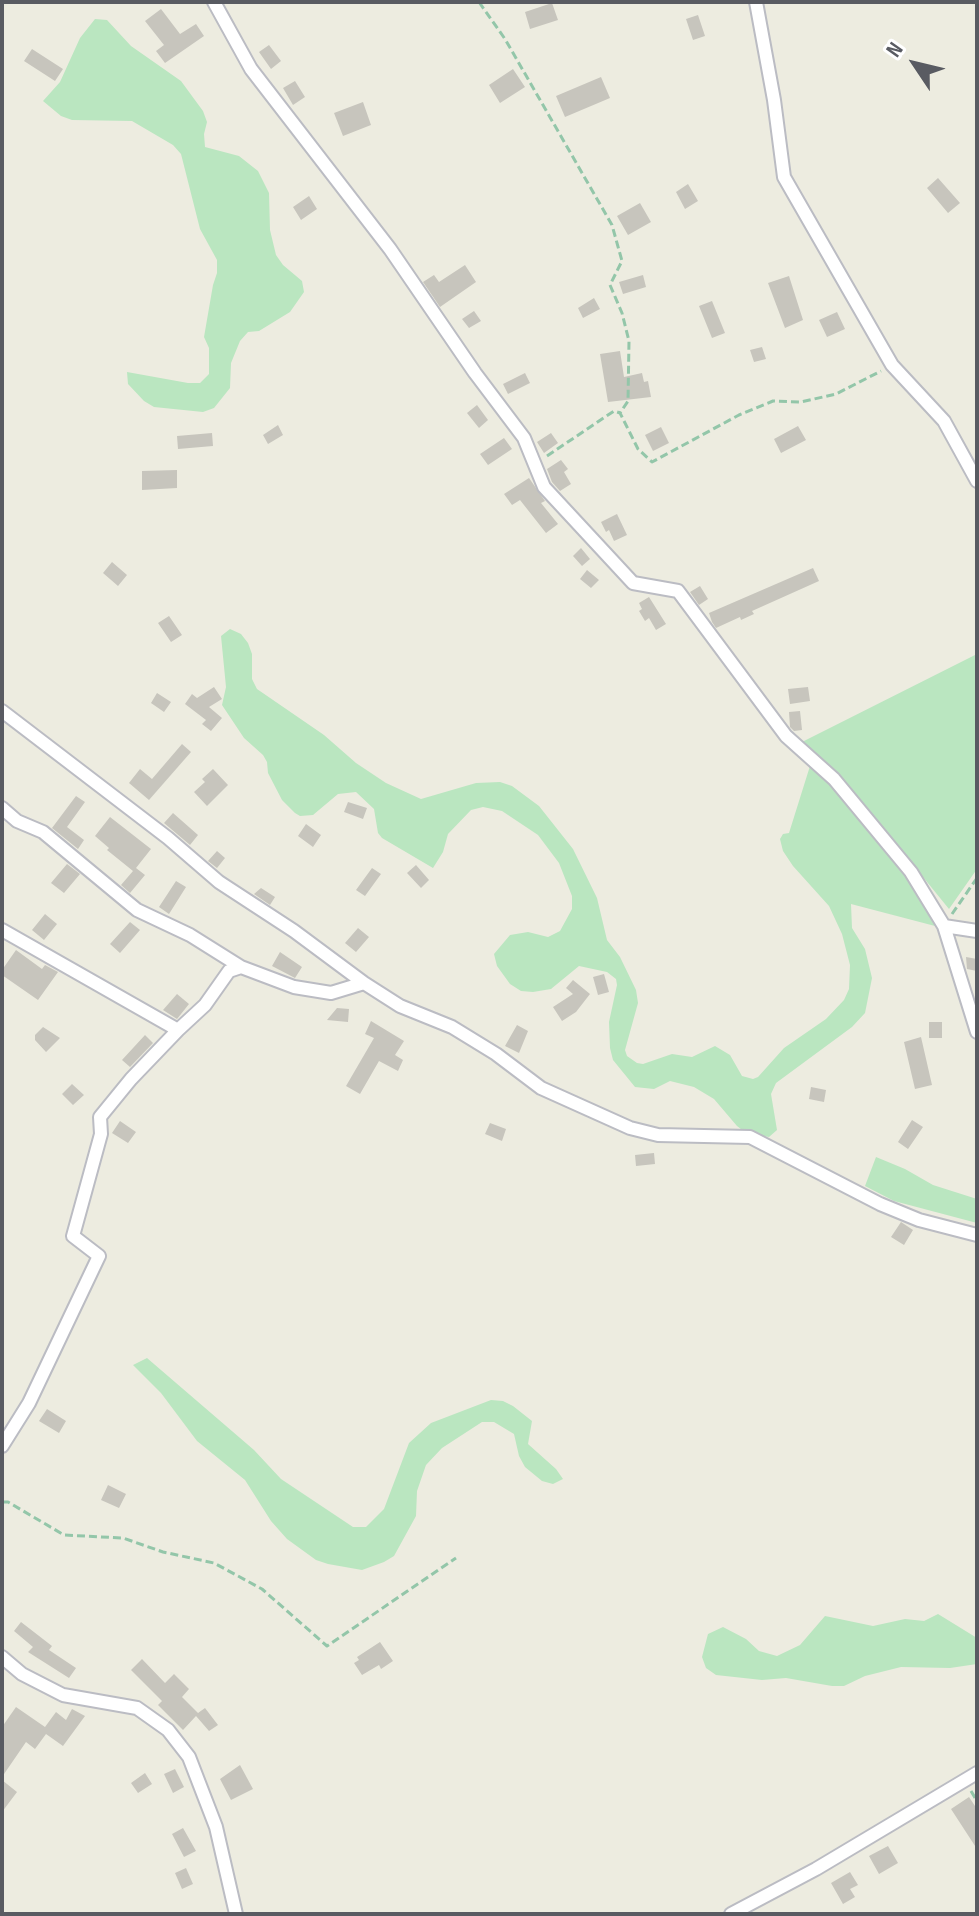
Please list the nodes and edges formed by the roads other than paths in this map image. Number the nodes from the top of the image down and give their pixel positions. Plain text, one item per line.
1 (214, 2) edge
2 (756, 2) edge
3 (977, 481) edge
4 (2, 711) edge
5 (2, 808) edge
6 (944, 926) junction
7 (2, 930) edge
8 (977, 931) edge
9 (241, 967) junction
10 (364, 983) junction
11 (178, 1030) junction
12 (977, 1032) edge
13 (977, 1235) edge
14 (2, 1446) edge
15 (2, 1657) edge
16 (977, 1773) edge
17 (236, 1914) edge
18 (731, 1914) edge

1 - 6 street
2 - 3 street
4 - 10 street
5 - 9 street
6 - 8 street
6 - 12 street
7 - 11 street
9 - 10 street
9 - 11 street
10 - 13 street
11 - 14 street
15 - 17 street
16 - 18 street

